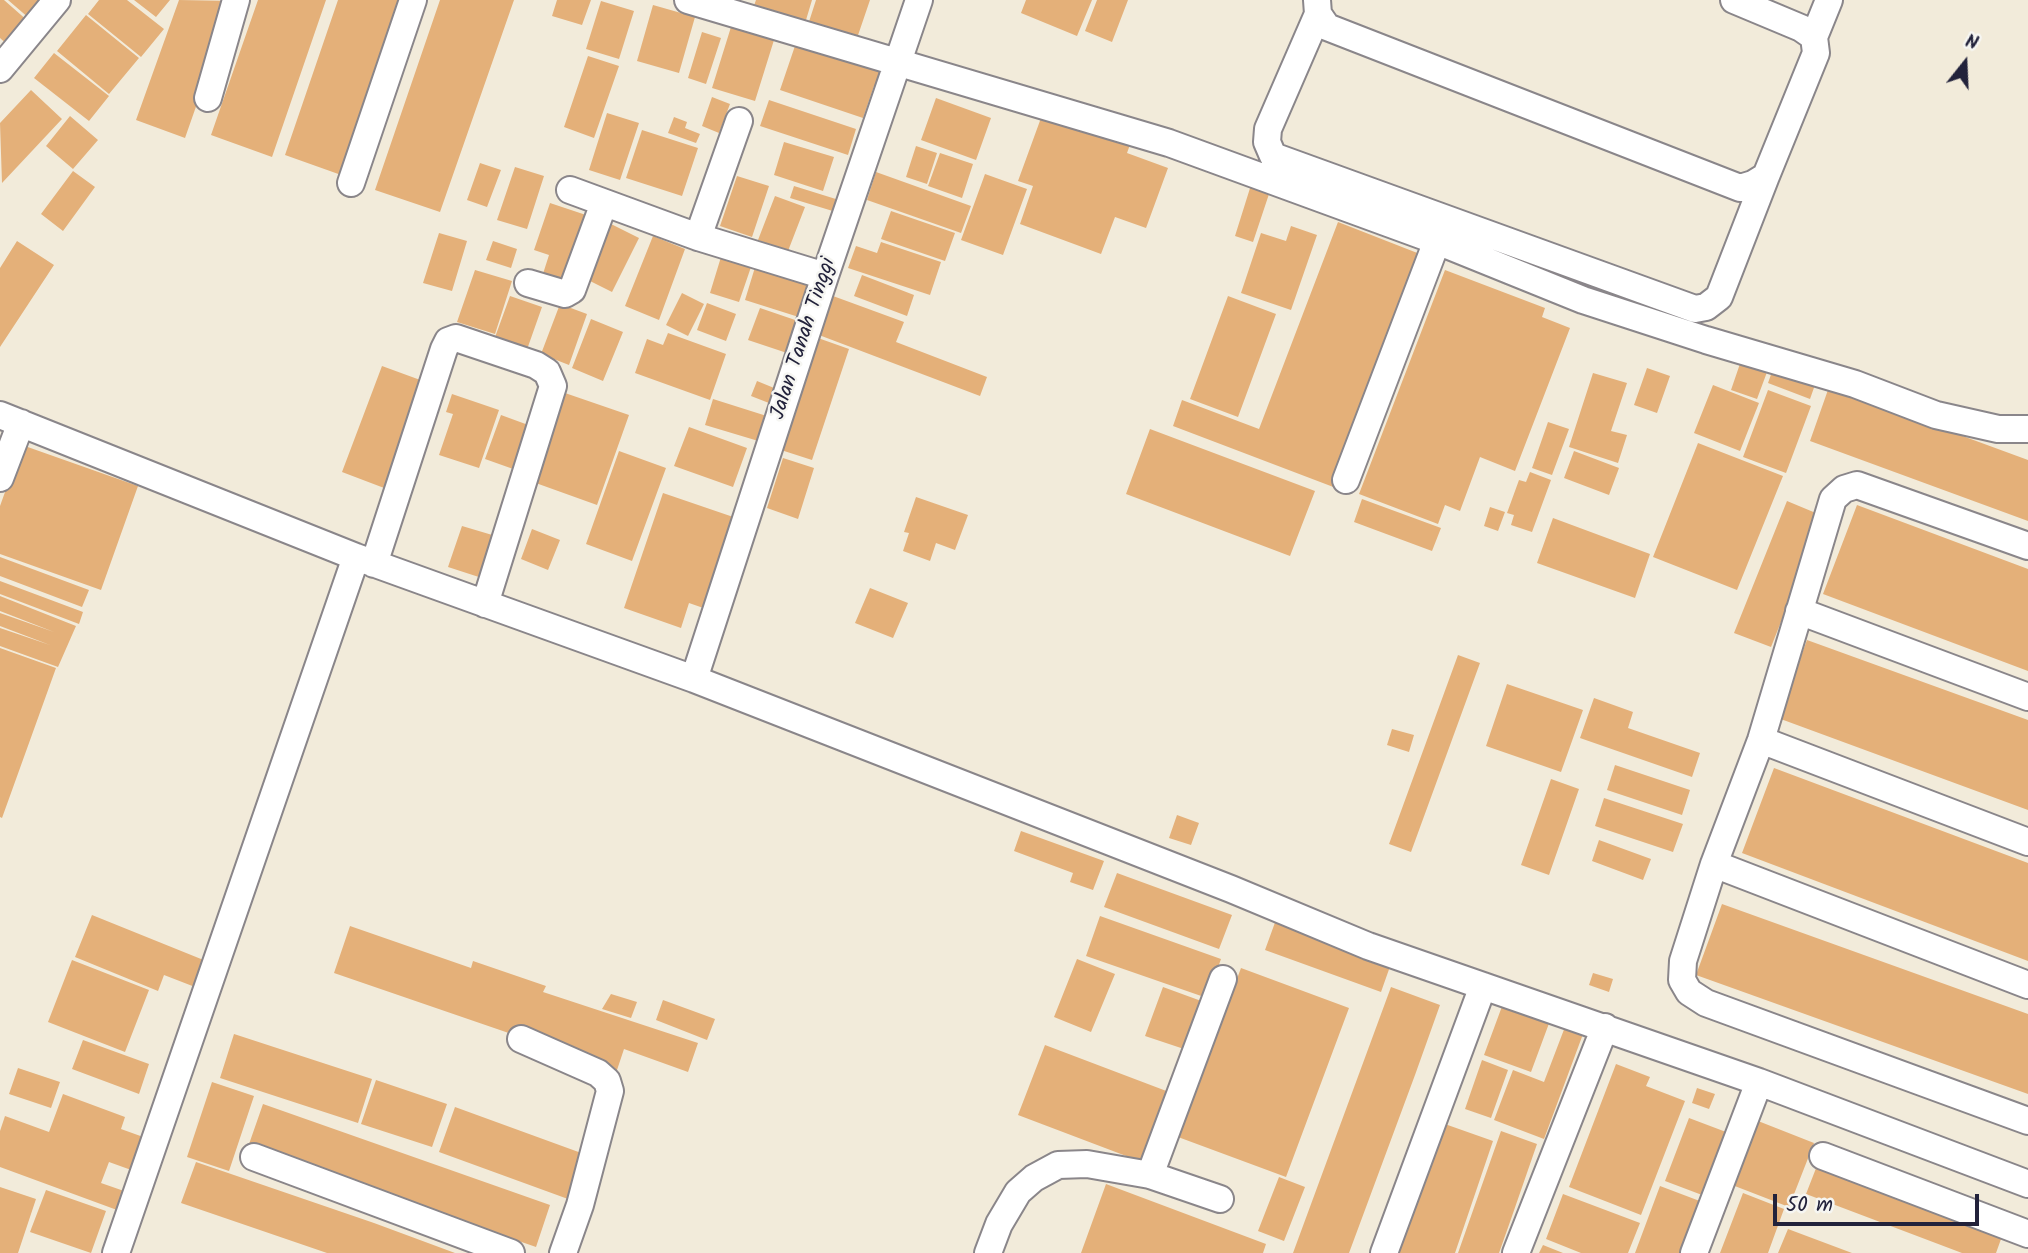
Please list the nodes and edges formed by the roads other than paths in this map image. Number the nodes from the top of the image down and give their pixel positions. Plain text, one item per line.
1 (57, 0) edge
2 (236, 0) edge
3 (413, 0) edge
4 (688, 0) edge
5 (919, 0) edge
6 (1734, 0) edge
7 (1829, 0) edge
8 (1317, 7) edge
9 (1814, 37) junction
10 (899, 62) junction
11 (0, 69) edge
12 (208, 98) dead end
13 (739, 121) dead end
14 (1766, 176) junction
15 (351, 183) dead end
16 (570, 190) dead end
17 (604, 203) junction
18 (698, 237) junction
19 (1437, 241) junction
20 (825, 276) junction
21 (528, 283) dead end
22 (11, 419) edge
23 (2028, 429) edge
24 (0, 478) edge
25 (1346, 480) dead end
26 (2028, 547) edge
27 (365, 561) junction
28 (485, 604) junction
29 (1799, 611) junction
30 (694, 679) junction
31 (2028, 697) edge
32 (1761, 740) junction
33 (2028, 842) edge
34 (1714, 864) junction
35 (1223, 979) dead end
36 (2028, 985) edge
37 (1483, 986) junction
38 (1605, 1027) junction
39 (521, 1039) dead end
40 (1759, 1083) junction
41 (2028, 1121) edge
42 (1823, 1156) dead end
43 (254, 1157) dead end
44 (1150, 1175) junction
45 (2028, 1184) edge
46 (1220, 1199) dead end
47 (2028, 1235) edge
48 (116, 1253) edge
49 (511, 1253) edge
50 (564, 1253) edge
51 (988, 1253) edge
52 (1384, 1253) edge
53 (1516, 1253) edge
54 (1694, 1253) edge
55 (2021, 1253) edge

1 - 11 street
2 - 12 street
3 - 15 street
4 - 10 street
5 - 10 street, Jalan Tanah Tinggi
6 - 9 street
7 - 9 street
8 - 14 street
8 - 14 street
9 - 14 street
10 - 19 street
10 - 20 street, Jalan Tanah Tinggi
13 - 18 street
16 - 17 street
17 - 18 street
17 - 21 street
18 - 20 street
19 - 23 street
19 - 25 street
20 - 30 street, Jalan Tanah Tinggi
22 - 24 street
22 - 27 street
26 - 29 street
27 - 28 street
27 - 28 street
27 - 48 street
28 - 30 street
29 - 31 street
29 - 32 street
30 - 37 street
32 - 33 street
32 - 34 street
34 - 36 street
34 - 41 street
35 - 44 street
37 - 38 street
37 - 52 street
38 - 40 street
38 - 53 street
39 - 50 street
40 - 45 street
40 - 54 street
42 - 47 street
43 - 49 street
44 - 46 street
44 - 51 street
47 - 55 street

